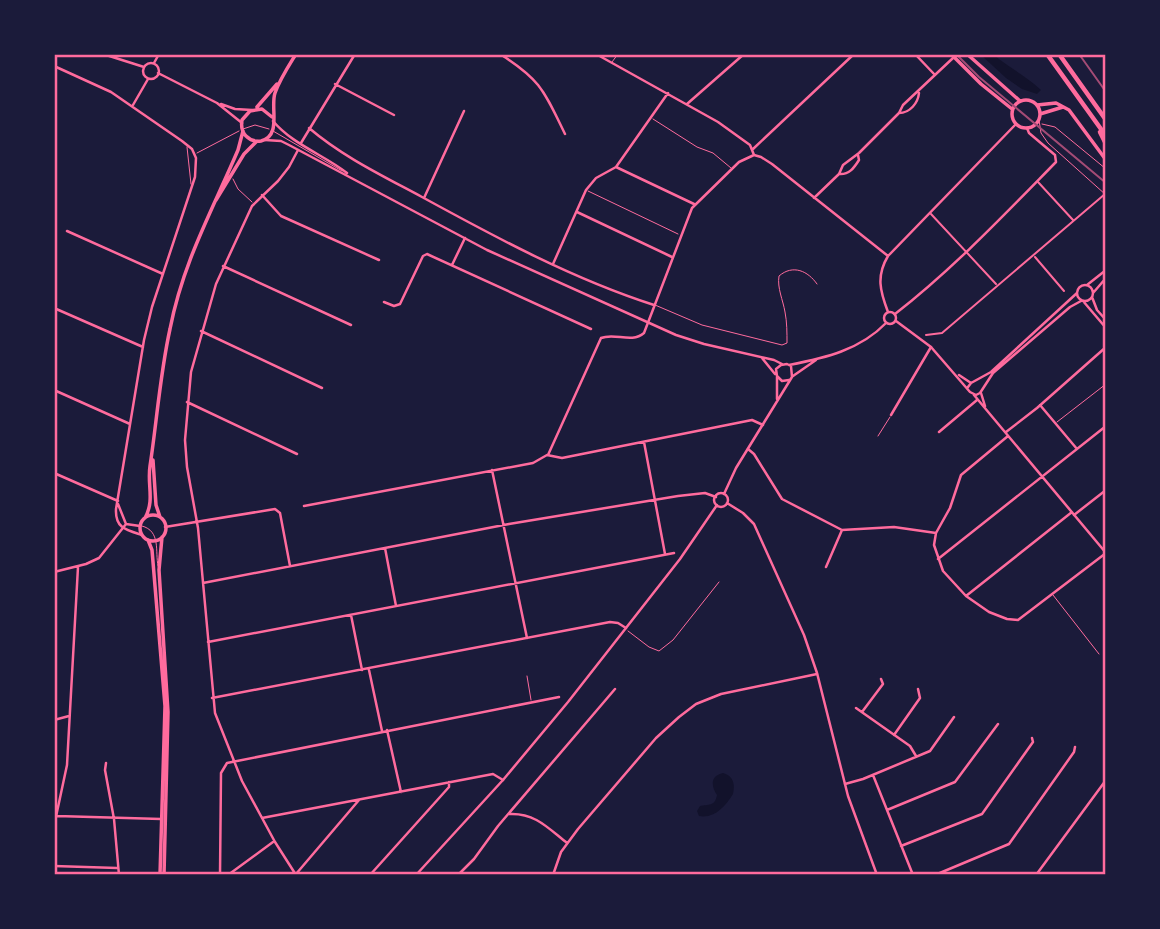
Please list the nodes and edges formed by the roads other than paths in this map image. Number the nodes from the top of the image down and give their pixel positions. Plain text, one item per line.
1 (103, 54) edge
2 (159, 54) edge
3 (296, 54) edge
4 (355, 54) edge
5 (500, 54) edge
6 (596, 54) edge
7 (618, 54) edge
8 (734, 54) edge
9 (744, 54) edge
10 (854, 54) edge
11 (915, 54) edge
12 (967, 54) edge
13 (1047, 54) edge
14 (1059, 54) edge
15 (953, 56) edge
16 (738, 59) junction
17 (612, 62) junction
18 (154, 64) junction
19 (54, 66) edge
20 (144, 67) junction
21 (159, 73) junction
22 (935, 75) junction
23 (282, 77) junction
24 (148, 79) junction
25 (335, 84) junction
26 (919, 92) junction
27 (668, 93) junction
28 (1020, 101) junction
29 (217, 103) junction
30 (687, 104) junction
31 (133, 105) junction
32 (1037, 105) junction
33 (1063, 107) junction
34 (253, 109) junction
35 (1012, 110) junction
36 (464, 111) dead end
37 (899, 113) junction
38 (1040, 114) junction
39 (394, 115) dead end
40 (651, 117) junction
41 (272, 119) junction
42 (1106, 120) edge
43 (1039, 122) junction
44 (1095, 122) junction
45 (242, 123) junction
46 (1016, 124) junction
47 (309, 128) junction
48 (1027, 128) junction
49 (242, 130) junction
50 (273, 130) junction
51 (565, 134) dead end
52 (1106, 136) edge
53 (260, 141) junction
54 (300, 143) junction
55 (1106, 144) edge
56 (187, 145) junction
57 (753, 149) junction
58 (298, 150) junction
59 (859, 153) junction
60 (195, 154) junction
61 (754, 155) junction
62 (1106, 160) edge
63 (616, 167) junction
64 (732, 169) junction
65 (1106, 169) edge
66 (839, 173) junction
67 (232, 176) junction
68 (350, 176) junction
69 (1038, 182) junction
70 (192, 187) junction
71 (586, 190) junction
72 (262, 195) junction
73 (1106, 195) edge
74 (424, 198) junction
75 (814, 198) junction
76 (214, 201) junction
77 (253, 203) junction
78 (694, 204) junction
79 (577, 212) junction
80 (931, 213) junction
81 (1073, 221) junction
82 (66, 231) dead end
83 (680, 235) junction
84 (465, 238) junction
85 (965, 252) junction
86 (1034, 255) junction
87 (888, 256) junction
88 (673, 257) junction
89 (379, 260) dead end
90 (553, 264) junction
91 (452, 265) junction
92 (223, 266) junction
93 (1106, 270) edge
94 (163, 274) junction
95 (1106, 278) edge
96 (817, 284) dead end
97 (1086, 285) junction
98 (998, 286) junction
99 (1064, 291) dead end
100 (1077, 293) junction
101 (1093, 295) junction
102 (1082, 301) junction
103 (384, 302) dead end
104 (654, 305) junction
105 (54, 307) edge
106 (888, 312) junction
107 (894, 314) junction
108 (896, 320) junction
109 (1106, 320) edge
110 (648, 323) junction
111 (886, 323) junction
112 (351, 325) dead end
113 (1106, 328) edge
114 (591, 329) dead end
115 (201, 331) junction
116 (926, 335) dead end
117 (143, 347) junction
118 (931, 347) junction
119 (1106, 347) edge
120 (762, 358) junction
121 (819, 358) junction
122 (782, 364) junction
123 (789, 365) junction
124 (956, 373) junction
125 (777, 376) junction
126 (793, 376) junction
127 (789, 380) junction
128 (978, 380) junction
129 (971, 383) junction
130 (1106, 384) edge
131 (322, 388) dead end
132 (981, 389) junction
133 (54, 390) edge
134 (969, 391) junction
135 (974, 395) junction
136 (977, 400) junction
137 (777, 401) junction
138 (187, 402) junction
139 (1040, 405) junction
140 (985, 406) junction
141 (891, 415) joint
142 (130, 424) junction
143 (1056, 424) junction
144 (763, 425) junction
145 (1106, 426) edge
146 (940, 432) dead end
147 (1007, 434) junction
148 (878, 436) dead end
149 (644, 442) junction
150 (748, 449) junction
151 (1077, 449) junction
152 (298, 454) dead end
153 (547, 455) junction
154 (152, 458) junction
155 (492, 470) junction
156 (54, 473) edge
157 (1042, 478) junction
158 (1106, 489) edge
159 (724, 494) junction
160 (716, 497) junction
161 (655, 500) junction
162 (118, 501) junction
163 (727, 503) junction
164 (717, 505) junction
165 (304, 506) dead end
166 (1073, 514) junction
167 (160, 517) junction
168 (145, 518) junction
169 (197, 523) junction
170 (126, 524) junction
171 (503, 525) junction
172 (140, 526) junction
173 (165, 527) junction
174 (122, 528) junction
175 (842, 530) junction
176 (936, 533) junction
177 (142, 535) junction
178 (162, 537) junction
179 (148, 540) junction
180 (157, 540) junction
181 (385, 548) junction
182 (674, 553) dead end
183 (1106, 553) edge
184 (665, 554) junction
185 (938, 559) junction
186 (78, 566) junction
187 (290, 566) junction
188 (826, 567) dead end
189 (159, 570) junction
190 (54, 572) edge
191 (719, 582) dead end
192 (203, 583) junction
193 (516, 583) junction
194 (1052, 594) junction
195 (966, 596) junction
196 (396, 606) junction
197 (351, 614) junction
198 (626, 628) junction
199 (527, 638) junction
200 (208, 642) junction
201 (1099, 654) dead end
202 (369, 668) junction
203 (362, 670) junction
204 (817, 674) junction
205 (527, 676) dead end
206 (881, 679) dead end
207 (615, 689) dead end
208 (918, 689) dead end
209 (559, 697) dead end
210 (212, 698) junction
211 (532, 702) junction
212 (856, 708) dead end
213 (862, 712) junction
214 (69, 716) junction
215 (954, 717) dead end
216 (54, 719) edge
217 (998, 724) dead end
218 (387, 730) junction
219 (382, 731) junction
220 (894, 735) junction
221 (1032, 738) dead end
222 (1075, 747) dead end
223 (916, 756) junction
224 (233, 760) junction
225 (106, 763) dead end
226 (873, 775) junction
227 (503, 780) junction
228 (1106, 780) edge
229 (449, 782) junction
230 (845, 784) junction
231 (401, 792) junction
232 (359, 800) junction
233 (887, 810) junction
234 (509, 814) junction
235 (57, 816) junction
236 (262, 818) junction
237 (114, 819) junction
238 (161, 819) junction
239 (54, 826) edge
240 (275, 842) junction
241 (567, 843) junction
242 (901, 846) junction
243 (54, 866) edge
244 (117, 868) junction
245 (296, 874) edge
246 (119, 875) edge
247 (162, 875) edge
248 (220, 875) edge
249 (228, 875) edge
250 (370, 875) edge
251 (416, 875) edge
252 (457, 875) edge
253 (553, 875) edge
254 (877, 875) edge
255 (913, 875) edge
256 (935, 875) edge
257 (1036, 875) edge

1 - 20 street
2 - 18 street
3 - 23 main road
4 - 25 street
5 - 51 street
6 - 17 street
7 - 17 lane
8 - 16 lane
9 - 16 street
10 - 57 street
11 - 22 street
12 - 28 main road
13 - 44 highway
14 - 42 highway
15 - 22 street
15 - 35 main road
16 - 30 street
17 - 27 street
18 - 20 street
18 - 21 street
19 - 31 street
20 - 24 street
21 - 24 street
21 - 29 street
22 - 26 street
23 - 34 main road
23 - 41 main road
24 - 31 street
25 - 39 street
25 - 47 street
26 - 37 street
26 - 37 street
27 - 30 street
27 - 40 street
28 - 32 main road
28 - 35 main road
29 - 34 street
29 - 45 street
30 - 57 street
31 - 56 street
32 - 33 main road
32 - 38 main road
33 - 38 main road
33 - 62 main road
34 - 41 main road
34 - 45 main road
35 - 46 main road
36 - 74 street
37 - 59 street
38 - 43 main road
40 - 63 street
40 - 64 lane
41 - 50 main road
41 - 54 street
43 - 48 main road
43 - 65 lane
43 - 73 lane
44 - 52 highway
44 - 55 highway
45 - 49 main road
46 - 48 main road
46 - 80 street
47 - 54 street
47 - 74 street
48 - 69 street
49 - 50 lane
49 - 53 main road
49 - 60 lane
49 - 76 main road
50 - 53 main road
50 - 68 lane
53 - 58 street
53 - 67 main road
54 - 68 street
56 - 60 street
56 - 70 lane
57 - 61 street
58 - 68 street
58 - 72 street
59 - 66 street
59 - 66 street
60 - 70 street
61 - 64 street
61 - 75 street
63 - 71 street
63 - 78 street
64 - 78 street
66 - 75 street
67 - 76 main road
67 - 77 lane
68 - 84 street
69 - 81 street
69 - 85 street
70 - 94 street
71 - 79 street
71 - 83 lane
72 - 77 street
72 - 89 street
73 - 81 street
74 - 90 street
75 - 87 street
76 - 154 main road
77 - 92 street
78 - 83 street
79 - 88 street
79 - 90 street
80 - 85 street
80 - 87 street
81 - 86 street
82 - 94 street
83 - 88 street
84 - 91 street
84 - 110 street
85 - 98 street
85 - 107 street
86 - 98 street
86 - 99 street
87 - 106 street
88 - 104 street
90 - 104 street
91 - 103 street
91 - 114 street
92 - 112 street
92 - 115 street
93 - 97 street
94 - 117 street
95 - 101 street
96 - 104 lane
97 - 100 street
97 - 101 street
98 - 116 street
100 - 102 street
100 - 128 street
101 - 102 street
101 - 109 street
102 - 113 street
102 - 132 street
104 - 110 street
105 - 117 street
106 - 107 street
106 - 111 street
107 - 108 street
108 - 111 street
108 - 118 street
110 - 120 street
110 - 153 street
111 - 121 street
115 - 131 street
115 - 138 street
117 - 142 street
118 - 124 street
118 - 141 street
119 - 139 street
120 - 122 street
120 - 125 street
121 - 123 street
121 - 126 street
122 - 123 street
122 - 125 street
123 - 126 street
124 - 129 street
124 - 134 street
125 - 127 street
125 - 137 street
126 - 127 street
127 - 137 street
128 - 129 street
128 - 132 street
129 - 134 street
130 - 143 lane
132 - 135 street
132 - 140 street
133 - 142 street
134 - 135 street
135 - 136 street
136 - 140 street
136 - 146 street
137 - 144 street
138 - 152 street
138 - 169 street
139 - 143 street
139 - 147 street
140 - 147 street
141 - 148 lane
142 - 162 street
143 - 151 street
144 - 149 street
144 - 150 street
145 - 151 street
147 - 157 street
147 - 176 street
149 - 153 street
149 - 161 street
150 - 159 street
150 - 175 street
151 - 157 street
153 - 155 street
154 - 167 main road
154 - 168 main road
155 - 165 street
155 - 171 street
156 - 162 street
157 - 166 street
157 - 185 street
158 - 166 street
159 - 160 street
159 - 163 street
160 - 161 street
160 - 164 street
161 - 171 street
161 - 184 street
162 - 170 street
162 - 174 street
163 - 164 street
163 - 204 street
164 - 198 street
166 - 183 street
166 - 195 street
167 - 168 main road
167 - 173 main road
168 - 172 main road
169 - 173 street
169 - 187 street
169 - 192 street
170 - 172 street
170 - 174 street
171 - 181 street
171 - 193 street
172 - 177 main road
172 - 180 lane
173 - 178 main road
174 - 177 street
174 - 186 street
175 - 176 street
175 - 188 street
176 - 185 street
177 - 179 main road
178 - 180 main road
178 - 189 main road
179 - 180 main road
179 - 238 main road
180 - 189 lane
181 - 187 street
181 - 196 street
182 - 184 street
183 - 194 street
184 - 193 street
185 - 195 street
186 - 190 street
186 - 214 street
187 - 192 street
189 - 247 main road
191 - 198 lane
192 - 200 street
193 - 196 street
193 - 199 street
194 - 195 street
194 - 201 lane
196 - 197 street
197 - 200 street
197 - 203 street
198 - 199 street
198 - 227 street
199 - 202 street
200 - 210 street
202 - 203 street
202 - 219 street
203 - 210 street
204 - 230 street
204 - 241 street
205 - 211 lane
206 - 213 street
207 - 234 street
208 - 220 street
209 - 211 street
210 - 224 street
211 - 218 street
212 - 213 street
213 - 220 street
214 - 216 street
214 - 235 street
215 - 223 street
217 - 233 street
218 - 219 street
218 - 231 street
219 - 224 street
220 - 223 street
221 - 242 street
222 - 256 street
223 - 226 street
224 - 236 street
224 - 248 street
225 - 237 street
226 - 230 street
226 - 233 street
227 - 229 street
227 - 251 street
228 - 257 street
229 - 231 street
229 - 250 street
230 - 254 street
231 - 232 street
232 - 236 street
232 - 245 street
233 - 242 street
234 - 241 street
234 - 252 street
235 - 237 street
235 - 239 street
236 - 240 street
237 - 238 street
237 - 244 street
238 - 247 main road
240 - 245 street
240 - 249 street
241 - 253 street
242 - 255 street
243 - 244 street
244 - 246 street

